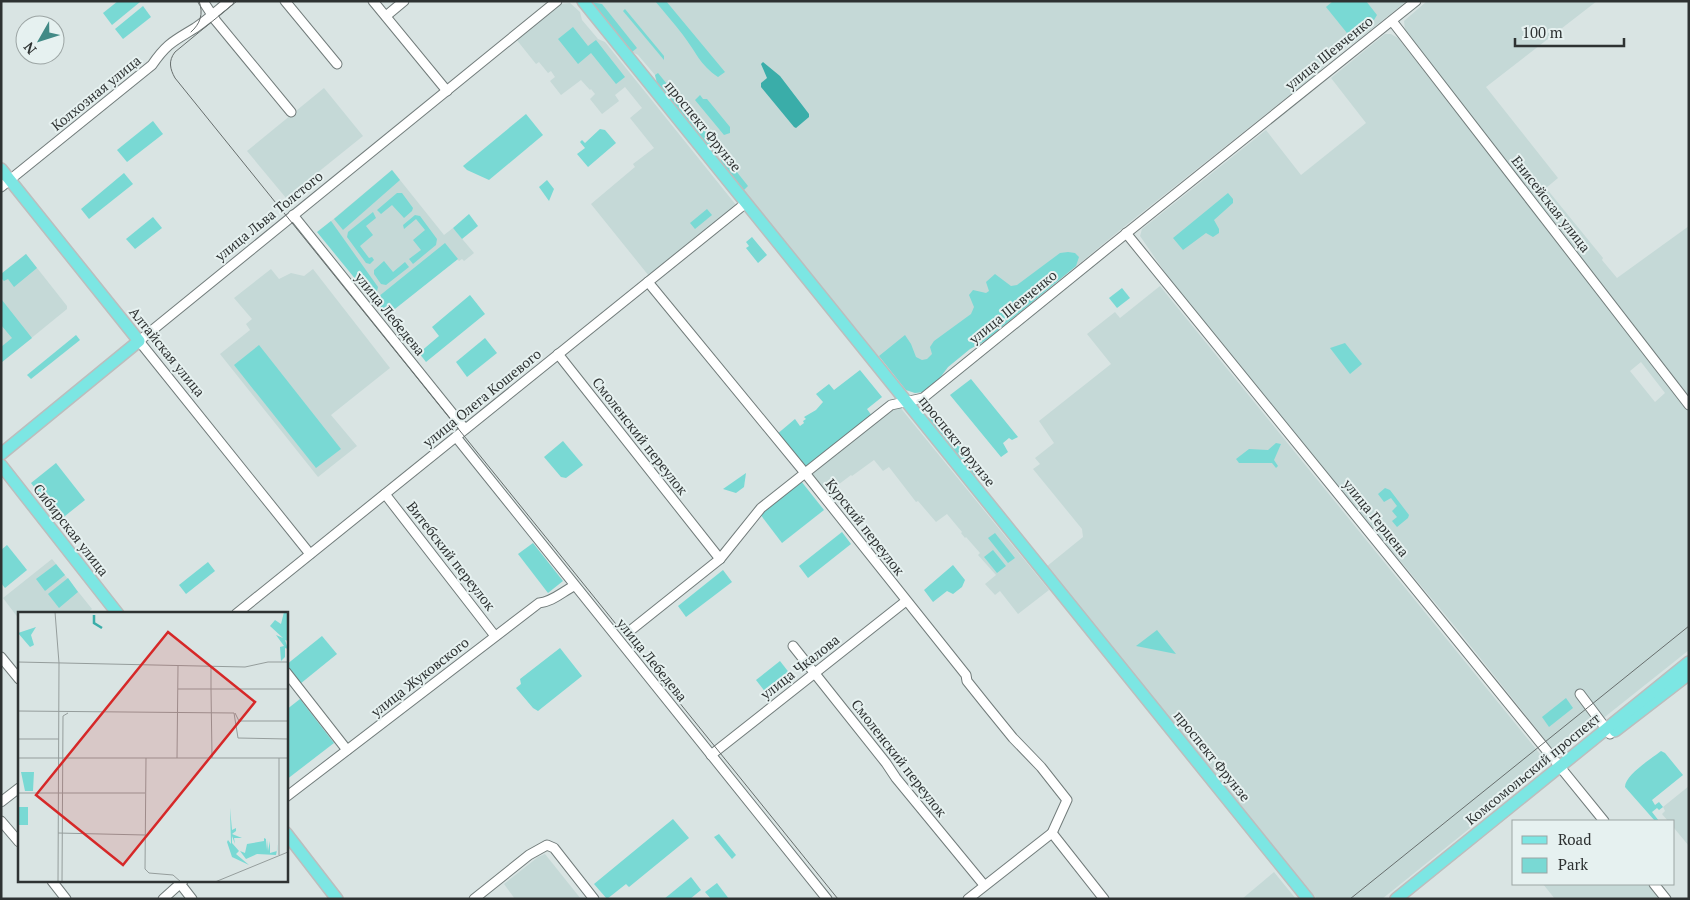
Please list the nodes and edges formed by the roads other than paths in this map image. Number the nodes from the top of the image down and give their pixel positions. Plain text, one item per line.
1 (203, 1) edge
2 (229, 1) edge
3 (285, 1) edge
4 (374, 1) edge
5 (404, 1) edge
6 (557, 1) edge
7 (583, 1) edge
8 (1416, 1) edge
9 (212, 15) junction
10 (386, 16) junction
11 (1392, 20) junction
12 (337, 64) dead end
13 (447, 91) junction
14 (291, 112) dead end
15 (1, 169) edge
16 (6, 184) edge
17 (746, 203) junction
18 (293, 215) junction
19 (1126, 233) junction
20 (648, 282) junction
21 (139, 341) junction
22 (558, 354) junction
23 (906, 402) junction
24 (1689, 405) edge
25 (465, 430) junction
26 (456, 437) junction
27 (1, 454) edge
28 (1, 465) edge
29 (805, 473) junction
30 (385, 494) junction
31 (310, 554) junction
32 (720, 559) junction
33 (574, 586) junction
34 (906, 601) junction
35 (116, 612) edge
36 (239, 612) edge
37 (631, 630) dead end
38 (495, 636) junction
39 (793, 646) dead end
40 (1, 657) edge
41 (1689, 662) edge
42 (814, 673) junction
43 (1689, 674) edge
44 (288, 675) edge
45 (18, 678) edge
46 (1580, 694) dead end
47 (1609, 732) junction
48 (348, 750) junction
49 (711, 755) junction
50 (1562, 770) junction
51 (18, 789) edge
52 (288, 795) edge
53 (1, 802) edge
54 (1603, 820) edge
55 (1, 821) edge
56 (1052, 833) junction
57 (288, 836) edge
58 (18, 841) edge
59 (53, 882) edge
60 (181, 882) edge
61 (984, 885) junction
62 (1655, 885) edge
63 (66, 899) edge
64 (163, 899) edge
65 (192, 899) edge
66 (337, 899) edge
67 (474, 899) edge
68 (594, 899) edge
69 (827, 899) edge
70 (968, 899) edge
71 (1104, 899) edge
72 (1308, 899) edge
73 (1396, 899) edge
74 (1407, 899) edge
75 (1666, 899) edge

1 - 9 street
2 - 9 street, Колхозная улица
3 - 12 street
4 - 10 street
5 - 10 street
6 - 13 street, улица Льва Толстого
7 - 17 main road, проспект Фрунзе
8 - 11 street, улица Шевченко
9 - 14 street
9 - 16 street, Колхозная улица
10 - 13 street
11 - 19 street, улица Шевченко
11 - 24 street, Енисейская улица
13 - 18 street, улица Льва Толстого
15 - 16 main road, Алтайская улица
16 - 21 main road, Алтайская улица
17 - 20 street, улица Олега Кошевого
17 - 23 main road, проспект Фрунзе
18 - 21 street, улица Льва Толстого
18 - 25 street, улица Лебедева
19 - 23 street, улица Шевченко
19 - 50 street, улица Герцена
20 - 22 street, улица Олега Кошевого
20 - 29 street, Курский переулок
21 - 27 main road, улица Льва Толстого
21 - 31 street, Алтайская улица
22 - 25 street, улица Олега Кошевого
22 - 32 street, Смоленский переулок
23 - 29 street, улица Шевченко
23 - 72 main road, проспект Фрунзе
25 - 26 street, улица Олега Кошевого
26 - 30 street, улица Олега Кошевого
26 - 33 street, улица Лебедева
28 - 35 main road, Сибирская улица
29 - 32 street, улица Шевченко
29 - 34 street, Курский переулок
30 - 31 street, улица Олега Кошевого
30 - 38 street, Витебский переулок
31 - 36 street, улица Олега Кошевого
32 - 37 street, улица Шевченко
33 - 38 street, улица Жуковского
33 - 49 street, улица Лебедева
34 - 42 street, улица Чкалова
34 - 56 street, Курский переулок
38 - 48 street, улица Жуковского
39 - 42 street, Смоленский переулок
40 - 45 street
41 - 47 main road, Комсомольский проспект
42 - 49 street, улица Чкалова
42 - 61 street, Смоленский переулок
43 - 47 main road, Комсомольский проспект
44 - 48 street
46 - 47 street
47 - 50 main road, Комсомольский проспект
48 - 52 street, улица Жуковского
49 - 69 street, улица Лебедева
50 - 54 street, улица Герцена
50 - 73 main road, Комсомольский проспект
50 - 74 main road, Комсомольский проспект
51 - 53 street
55 - 58 street
56 - 61 street
56 - 71 street
57 - 66 main road
59 - 63 street
60 - 64 street
60 - 65 street
61 - 70 street
62 - 75 street
67 - 68 street

